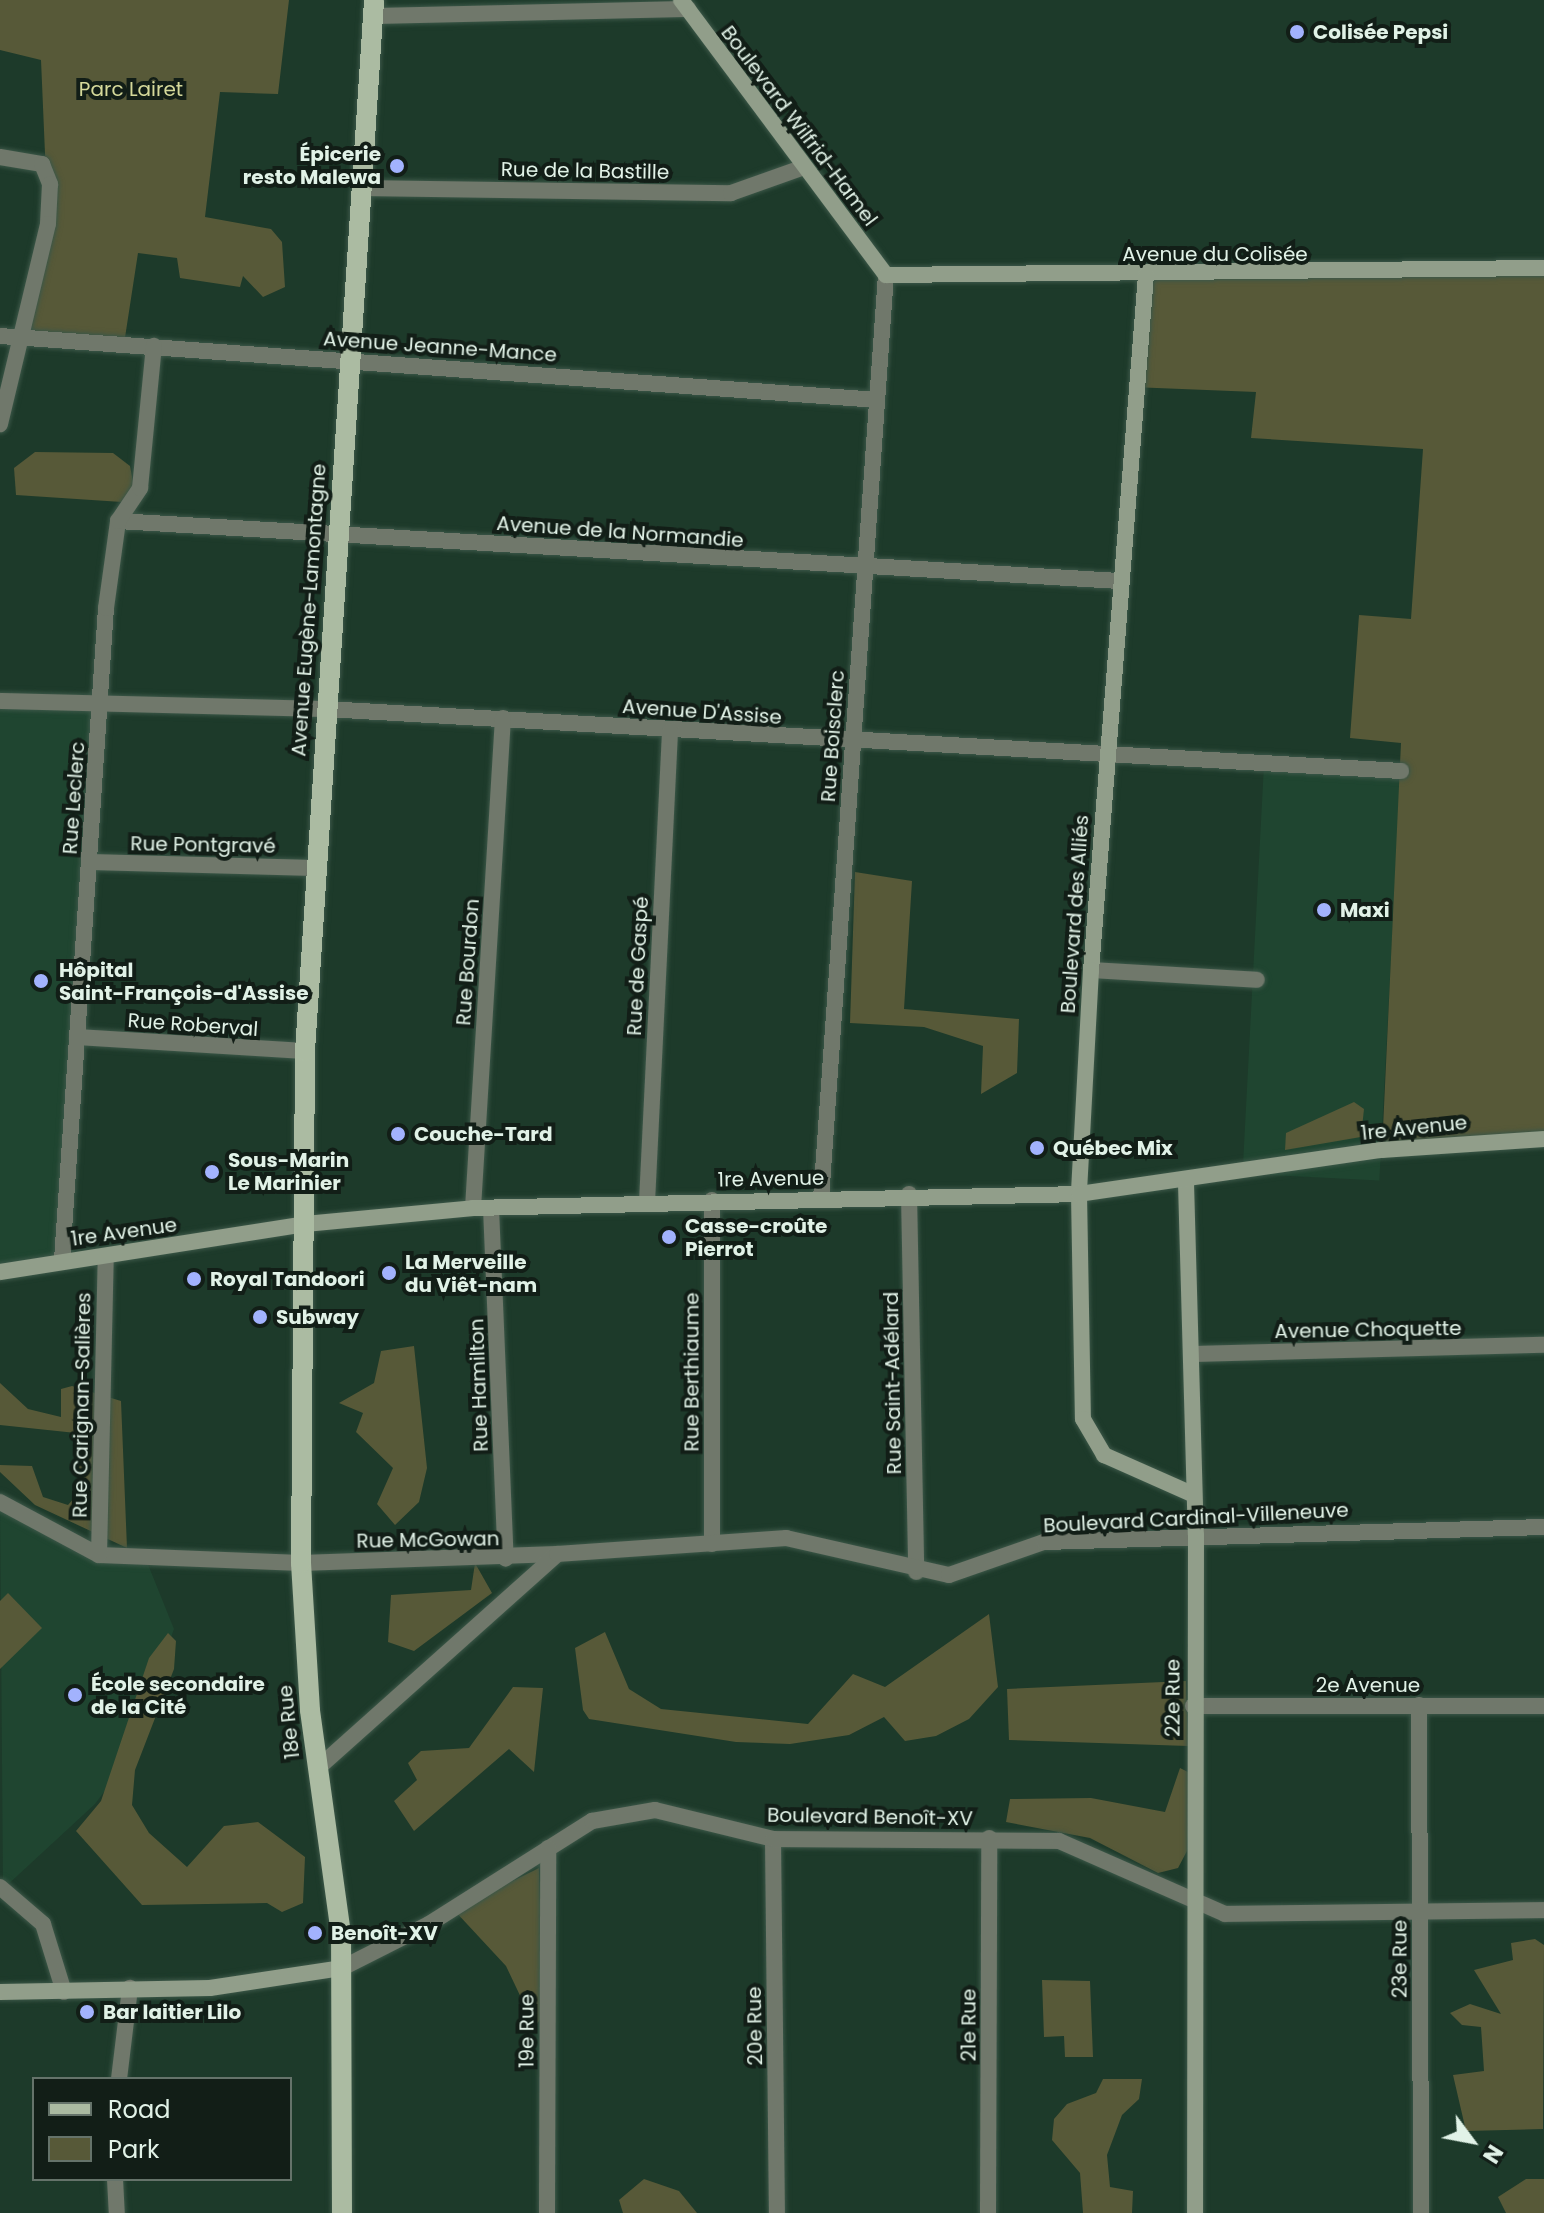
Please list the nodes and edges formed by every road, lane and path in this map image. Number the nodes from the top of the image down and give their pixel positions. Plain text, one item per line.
1 (684, 5) edge
2 (373, 8) edge
3 (0, 157) edge
4 (804, 167) junction
5 (360, 188) junction
6 (1544, 268) edge
7 (886, 275) junction
8 (1146, 275) junction
9 (0, 336) edge
10 (18, 336) junction
11 (154, 346) junction
12 (350, 359) junction
13 (877, 400) junction
14 (0, 424) edge
15 (118, 521) junction
16 (338, 531) junction
17 (865, 565) junction
18 (1119, 581) junction
19 (101, 700) junction
20 (0, 701) edge
21 (326, 709) junction
22 (503, 718) junction
23 (670, 732) junction
24 (853, 739) junction
25 (1105, 757) junction
26 (1401, 771) dead end
27 (89, 862) junction
28 (316, 868) junction
29 (1091, 970) junction
30 (1257, 980) dead end
31 (77, 1037) junction
32 (305, 1051) junction
33 (1544, 1139) edge
34 (1186, 1183) junction
35 (909, 1194) junction
36 (1079, 1194) junction
37 (821, 1199) junction
38 (712, 1200) junction
39 (647, 1202) junction
40 (473, 1208) junction
41 (491, 1208) junction
42 (305, 1224) junction
43 (106, 1256) junction
44 (62, 1260) junction
45 (0, 1272) edge
46 (1544, 1345) edge
47 (1192, 1354) junction
48 (1192, 1494) junction
49 (0, 1502) edge
50 (1544, 1527) edge
51 (1196, 1535) junction
52 (712, 1544) junction
53 (557, 1554) junction
54 (99, 1555) junction
55 (506, 1559) junction
56 (301, 1563) junction
57 (916, 1572) junction
58 (1419, 1705) junction
59 (1193, 1706) junction
60 (1544, 1706) edge
61 (318, 1768) junction
62 (989, 1838) junction
63 (773, 1839) junction
64 (548, 1848) junction
65 (0, 1887) edge
66 (1194, 1900) junction
67 (1420, 1910) junction
68 (1544, 1910) edge
69 (342, 1968) junction
70 (130, 1988) junction
71 (0, 1992) edge
72 (64, 1992) junction
73 (119, 2077) edge
74 (115, 2181) edge
75 (117, 2213) edge
76 (342, 2213) edge
77 (547, 2213) edge
78 (777, 2213) edge
79 (988, 2213) edge
80 (1195, 2213) edge
81 (1421, 2213) edge

1 - 2 street
1 - 4 street, Boulevard Wilfrid-Hamel
2 - 5 main road, Avenue Eugène-Lamontagne
3 - 10 street
4 - 5 street, Rue de la Bastille
4 - 7 street, Boulevard Wilfrid-Hamel
5 - 12 main road, Avenue Eugène-Lamontagne
6 - 8 street, Avenue du Colisée
7 - 8 street, Avenue du Colisée
7 - 13 street, Rue Boisclerc
8 - 18 street, Boulevard des Alliés
9 - 10 street, Avenue Jeanne-Mance
10 - 11 street, Avenue Jeanne-Mance
10 - 14 street
11 - 12 street, Avenue Jeanne-Mance
11 - 15 street, Rue Leclerc
12 - 13 street, Avenue Jeanne-Mance
12 - 16 main road, Avenue Eugène-Lamontagne
13 - 17 street, Rue Boisclerc
15 - 16 street, Avenue de la Normandie
15 - 19 street, Rue Leclerc
16 - 17 street, Avenue de la Normandie
16 - 21 main road, Avenue Eugène-Lamontagne
17 - 18 street, Avenue de la Normandie
17 - 24 street, Rue Boisclerc
18 - 25 street, Boulevard des Alliés
19 - 20 street, Avenue D'Assise
19 - 21 street, Avenue D'Assise
19 - 27 street, Rue Leclerc
21 - 22 street, Avenue D'Assise
21 - 28 main road, Avenue Eugène-Lamontagne
22 - 23 street, Avenue D'Assise
22 - 40 street, Rue Bourdon
23 - 24 street, Avenue D'Assise
23 - 39 street, Rue de Gaspé
24 - 25 street, Avenue D'Assise
24 - 37 street, Rue Boisclerc
25 - 26 street, Avenue D'Assise
25 - 29 street, Boulevard des Alliés
27 - 28 street, Rue Pontgravé
27 - 31 street, Rue Leclerc
28 - 32 main road, Avenue Eugène-Lamontagne
29 - 30 street
29 - 36 street, Boulevard des Alliés
31 - 32 street, Rue Roberval
31 - 44 street, Rue Leclerc
32 - 42 main road, Avenue Eugène-Lamontagne
33 - 34 street, 1re Avenue
34 - 36 street, 1re Avenue
34 - 47 street, 22e Rue
35 - 36 street, 1re Avenue
35 - 37 street, 1re Avenue
35 - 57 street, Rue Saint-Adélard
36 - 48 street, Boulevard des Alliés
37 - 38 street, 1re Avenue
38 - 39 street, 1re Avenue
38 - 52 street, Rue Berthiaume
39 - 41 street, 1re Avenue
40 - 41 street, 1re Avenue
40 - 42 street, 1re Avenue
41 - 55 street, Rue Hamilton
42 - 43 street, 1re Avenue
42 - 56 main road, 18e Rue
43 - 44 street, 1re Avenue
43 - 54 street, Rue Carignan-Salières
44 - 45 street, 1re Avenue
46 - 47 street, Avenue Choquette
47 - 48 street, 22e Rue
48 - 51 street, 22e Rue
49 - 54 street
50 - 51 street, Boulevard Cardinal-Villeneuve
51 - 57 street, Boulevard Cardinal-Villeneuve
51 - 59 street, 22e Rue
52 - 53 street, Boulevard Cardinal-Villeneuve
52 - 57 street, Boulevard Cardinal-Villeneuve
53 - 55 street, Rue McGowan
53 - 61 street
54 - 56 street
55 - 56 street, Rue McGowan
56 - 61 main road, 18e Rue
58 - 59 street, 2e Avenue
58 - 60 street, 2e Avenue
58 - 67 street, 23e Rue
59 - 66 street, 22e Rue
61 - 69 main road, 18e Rue
62 - 63 street, Boulevard Benoît-XV
62 - 66 street, Boulevard Benoît-XV
62 - 79 street, 21e Rue
63 - 64 street, Boulevard Benoît-XV
63 - 78 street, 20e Rue
64 - 69 street, Boulevard Benoît-XV
64 - 77 street, 19e Rue
65 - 72 street
66 - 67 street, Boulevard Benoît-XV
66 - 80 street, 22e Rue
67 - 68 street, Boulevard Benoît-XV
67 - 81 street, 23e Rue
69 - 70 street, Boulevard Benoît-XV
69 - 76 main road, 18e Rue
70 - 72 street, Boulevard Benoît-XV
70 - 73 street
71 - 72 street, Boulevard Benoît-XV
74 - 75 street

